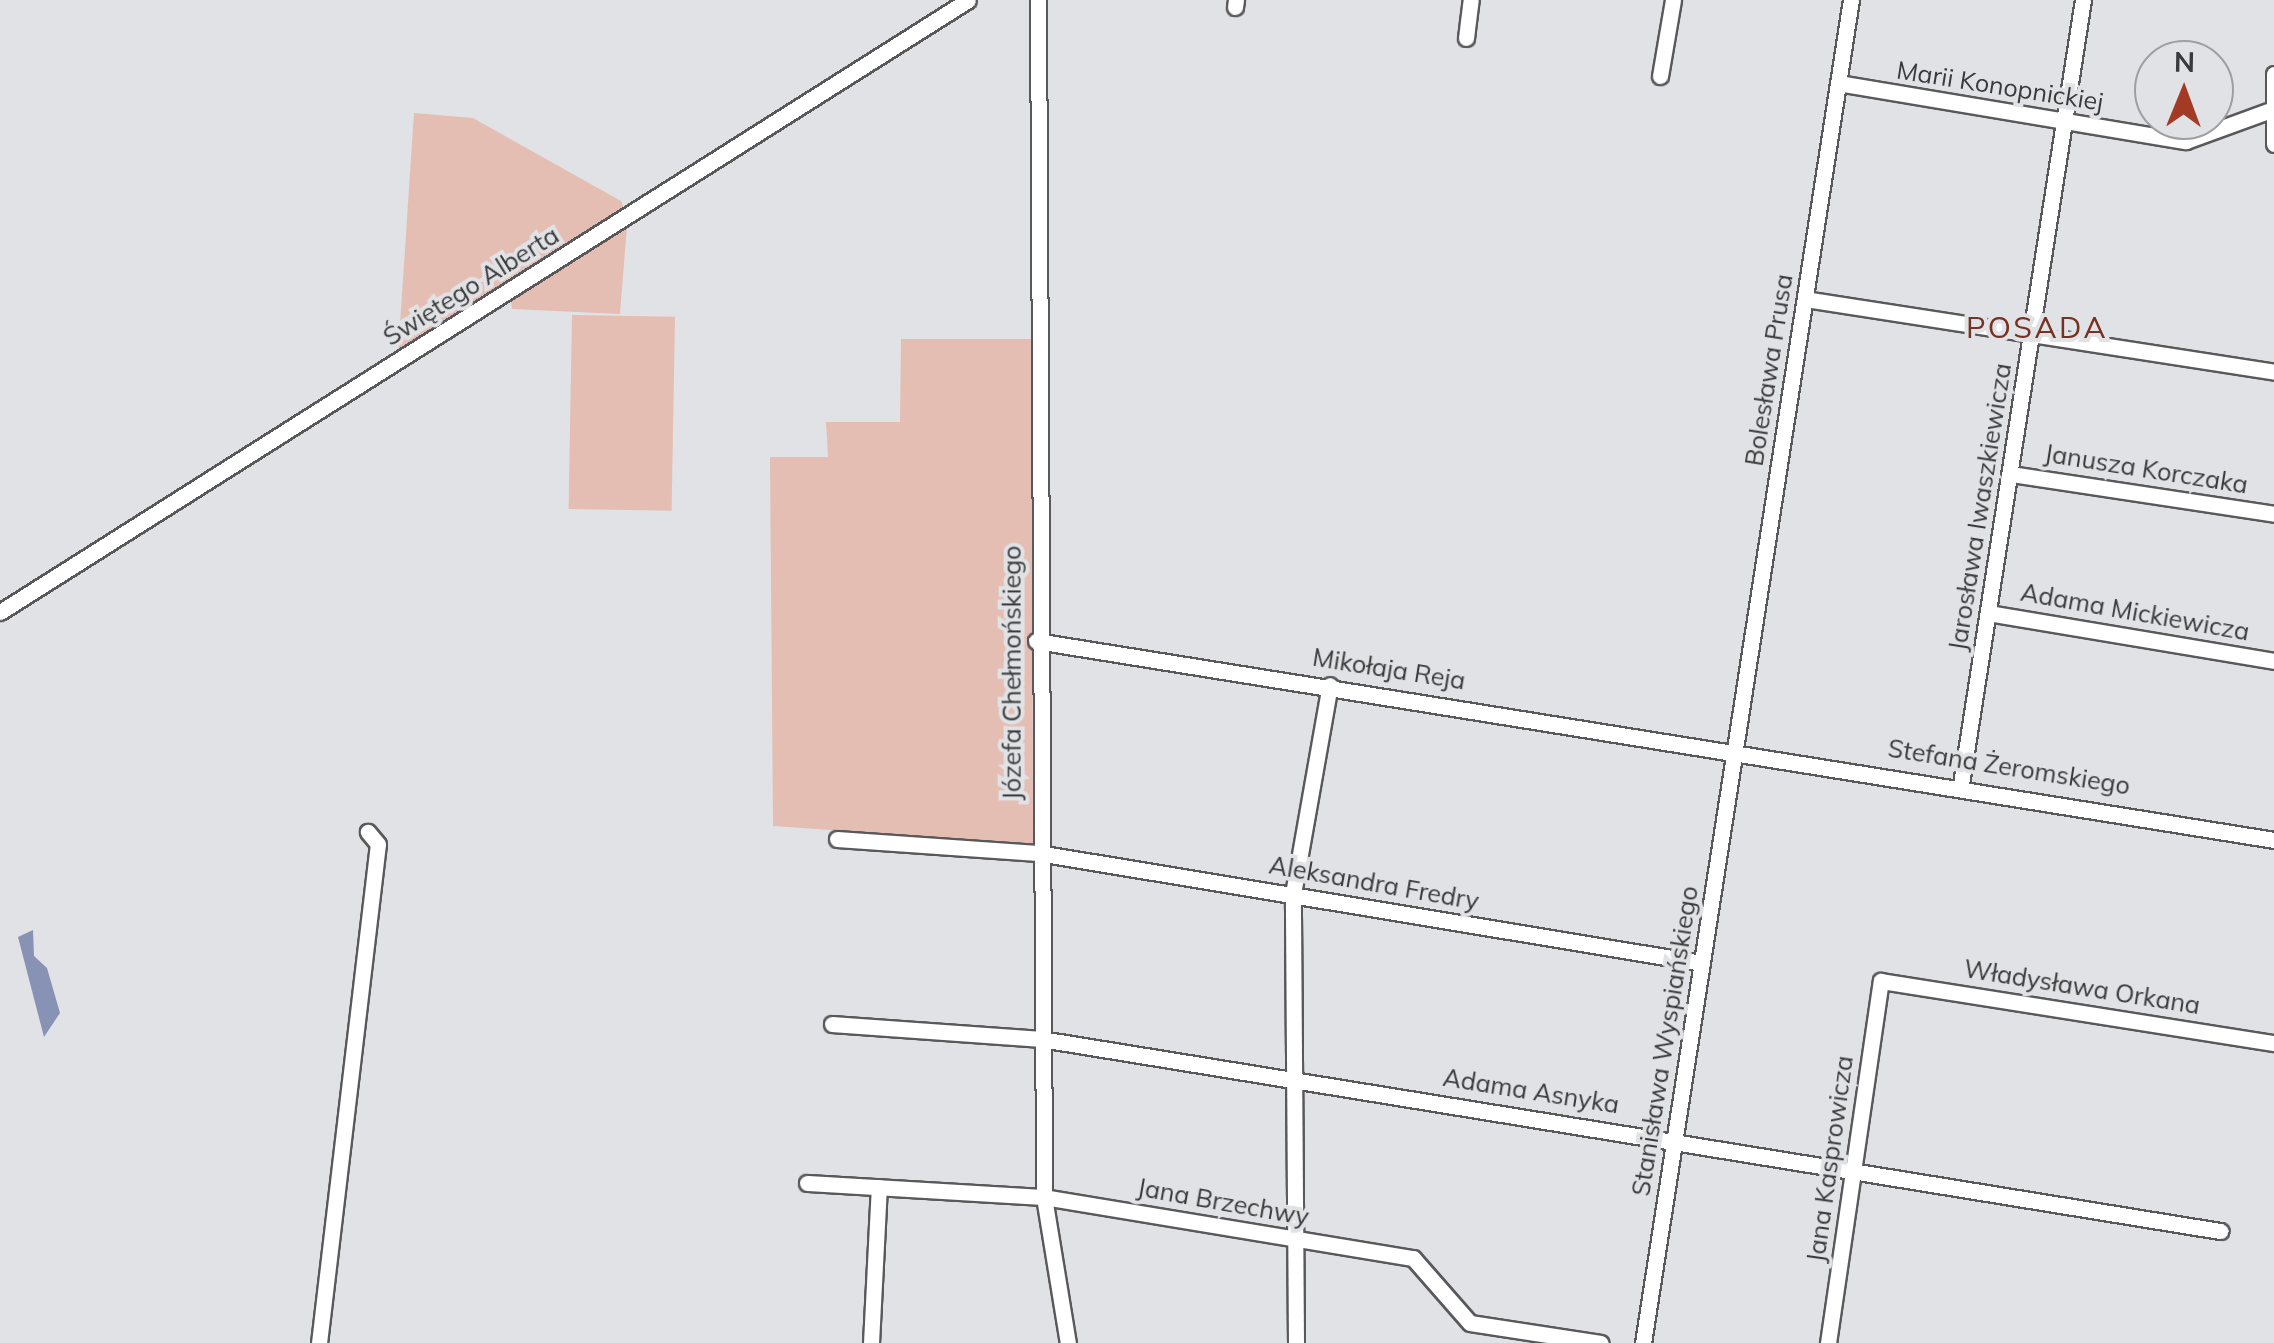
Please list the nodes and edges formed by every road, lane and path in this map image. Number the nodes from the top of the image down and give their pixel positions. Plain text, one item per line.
1 (968, 0) edge
2 (1038, 0) edge
3 (1471, 0) edge
4 (1673, 0) edge
5 (1851, 0) edge
6 (2083, 0) edge
7 (1466, 38) dead end
8 (2274, 74) edge
9 (1660, 76) dead end
10 (1838, 83) junction
11 (2268, 111) junction
12 (2065, 124) junction
13 (2274, 144) edge
14 (1805, 298) junction
15 (2032, 335) junction
16 (2274, 372) edge
17 (2011, 474) junction
18 (2274, 514) edge
19 (0, 612) edge
20 (1988, 613) junction
21 (1036, 641) junction
22 (2274, 661) edge
23 (1330, 686) junction
24 (1736, 747) junction
25 (1961, 784) junction
26 (368, 832) dead end
27 (836, 839) dead end
28 (2274, 840) edge
29 (1038, 853) junction
30 (1293, 894) junction
31 (1702, 964) junction
32 (1881, 981) joint
33 (832, 1024) dead end
34 (1041, 1038) junction
35 (2274, 1043) edge
36 (1290, 1078) junction
37 (1676, 1140) junction
38 (1853, 1169) junction
39 (807, 1183) dead end
40 (878, 1187) junction
41 (1044, 1197) junction
42 (2220, 1231) dead end
43 (1292, 1239) junction
44 (318, 1343) edge
45 (871, 1343) edge
46 (1068, 1343) edge
47 (1296, 1343) edge
48 (1600, 1343) edge
49 (1643, 1343) edge
50 (1828, 1343) edge

1 - 19 street, Świętego Alberta
2 - 21 street, Józefa Chełmońskiego
3 - 7 street
4 - 9 street
5 - 10 street, Bolesława Prusa
6 - 12 street, Jarosława Iwaszkiewicza
8 - 11 street
10 - 12 street, Marii Konopnickiej
10 - 14 street, Bolesława Prusa
11 - 12 street, Marii Konopnickiej
11 - 13 street
12 - 15 street, Jarosława Iwaszkiewicza
14 - 15 street
14 - 24 street, Bolesława Prusa
15 - 16 street
15 - 17 street, Jarosława Iwaszkiewicza
17 - 18 street, Janusza Korczaka
17 - 20 street, Jarosława Iwaszkiewicza
20 - 22 street, Adama Mickiewicza
20 - 25 street, Jarosława Iwaszkiewicza
21 - 23 street, Mikołaja Reja
21 - 29 street, Józefa Chełmońskiego
23 - 24 street, Mikołaja Reja
23 - 30 street
24 - 25 street, Stefana Żeromskiego
24 - 31 street, Stanisława Wyspiańskiego
25 - 28 street, Stefana Żeromskiego
26 - 44 street
27 - 29 street, Aleksandra Fredry
29 - 30 street, Aleksandra Fredry
29 - 34 street, Józefa Chełmońskiego
30 - 31 street, Aleksandra Fredry
30 - 36 street
31 - 37 street, Stanisława Wyspiańskiego
32 - 35 street, Władysława Orkana
32 - 38 street, Jana Kasprowicza
33 - 34 street, Adama Asnyka
34 - 36 street, Adama Asnyka
34 - 41 street, Józefa Chełmońskiego
36 - 37 street, Adama Asnyka
36 - 43 street
37 - 38 street, Adama Asnyka
37 - 49 street, Stanisława Wyspiańskiego
38 - 42 street, Adama Asnyka
38 - 50 street, Jana Kasprowicza
39 - 40 street, Jana Brzechwy
40 - 41 street, Jana Brzechwy
40 - 45 street
41 - 43 street, Jana Brzechwy
41 - 46 street, Józefa Chełmońskiego
43 - 47 street
43 - 48 street, Jana Brzechwy

